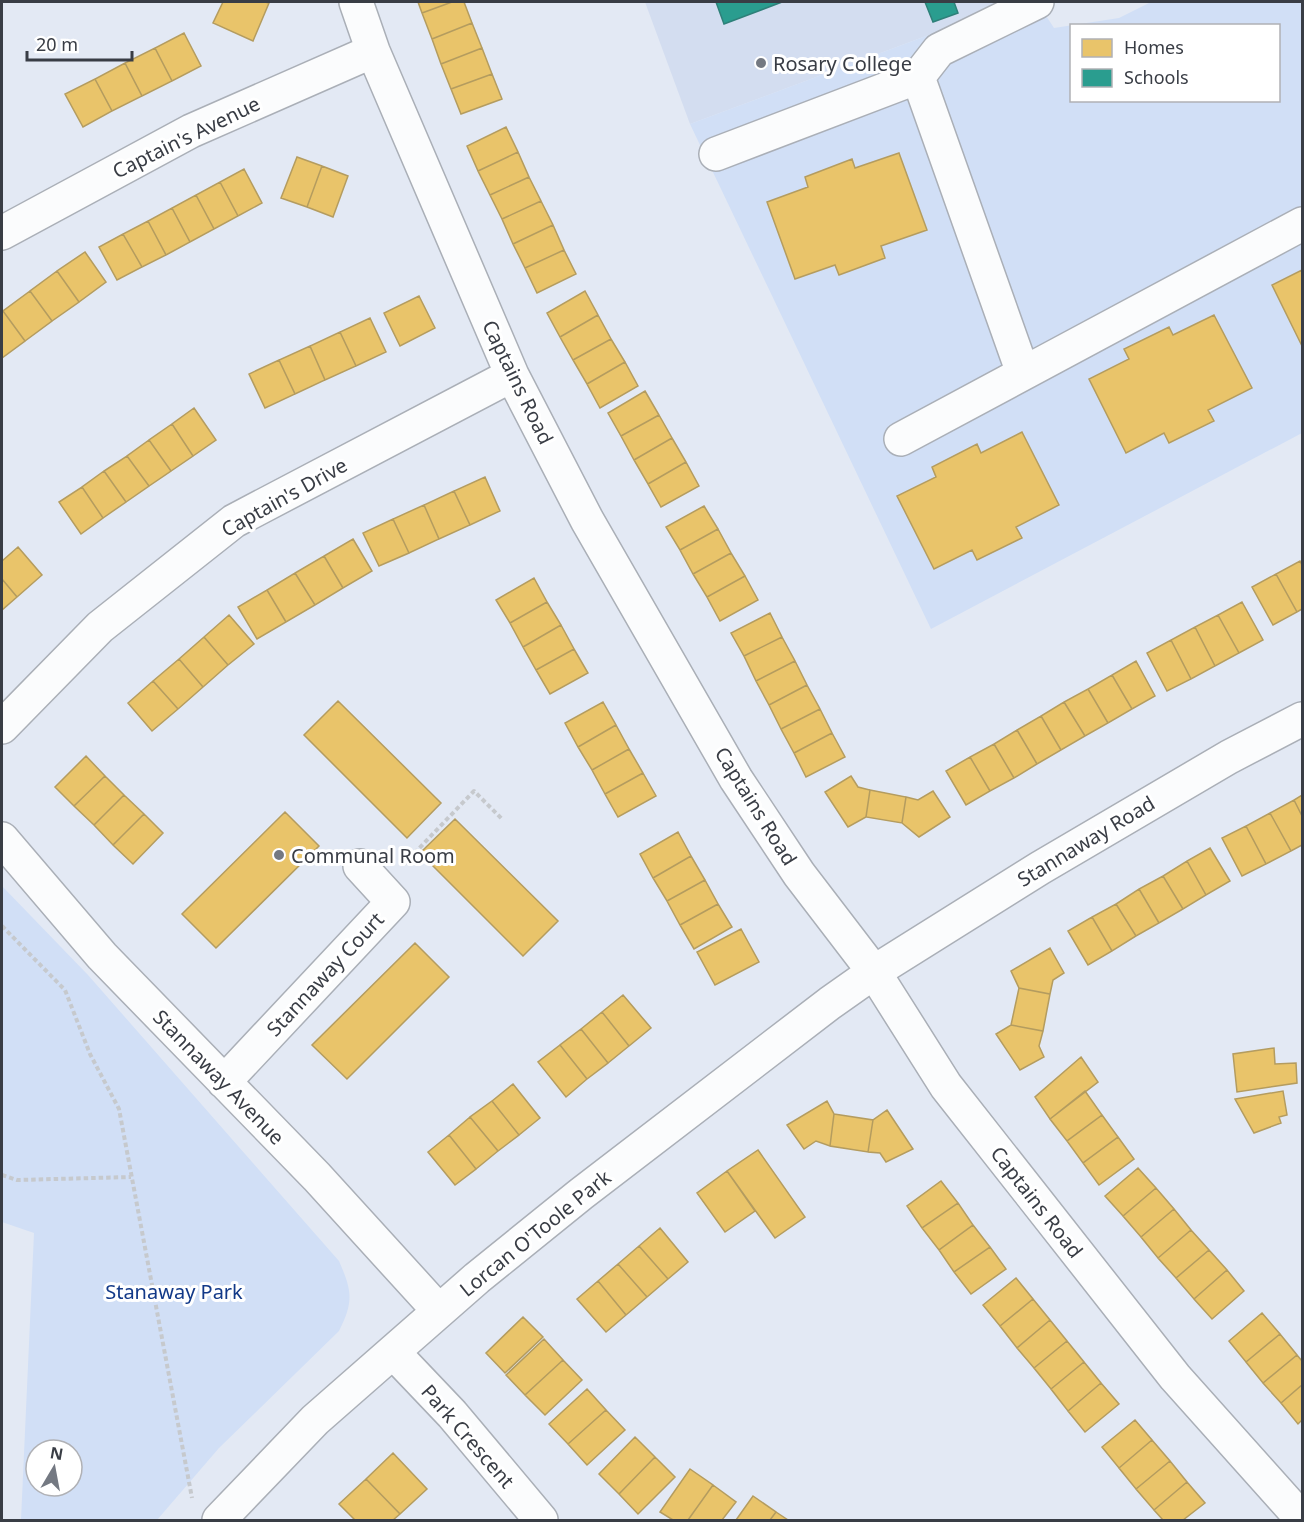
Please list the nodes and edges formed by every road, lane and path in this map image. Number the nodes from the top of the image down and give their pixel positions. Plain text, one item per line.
1 (356, 2) edge
2 (1037, 2) edge
3 (373, 51) junction
4 (918, 77) junction
5 (716, 154) dead end
6 (1302, 224) edge
7 (2, 232) edge
8 (1023, 373) junction
9 (512, 375) junction
10 (901, 439) dead end
11 (1302, 719) edge
12 (2, 727) edge
13 (502, 819) dead end
14 (2, 839) edge
15 (370, 877) joint
16 (2, 927) edge
17 (874, 972) junction
18 (224, 1082) junction
19 (2, 1175) edge
20 (131, 1177) junction
21 (439, 1311) junction
22 (393, 1352) junction
23 (192, 1499) dead end
24 (1302, 1520) edge
25 (219, 1521) edge
26 (541, 1521) edge

1 - 3 street, Captains Road
2 - 4 street
3 - 7 street, Captain's Avenue
3 - 9 street, Captains Road
4 - 5 street
4 - 8 street
6 - 8 street
8 - 10 street
9 - 12 street, Captain's Drive
9 - 17 street, Captains Road
11 - 17 street, Stannaway Road
13 - 15 path
14 - 18 street, Stannaway Avenue
15 - 18 street, Stannaway Court
16 - 20 path
17 - 21 street, Lorcan O'Toole Park
17 - 24 street, Captains Road
18 - 21 street, Stannaway Avenue
19 - 20 path
20 - 23 path
21 - 22 street, Lorcan O'Toole Park
22 - 25 street, Lorcan O'Toole Park
22 - 26 street, Park Crescent

